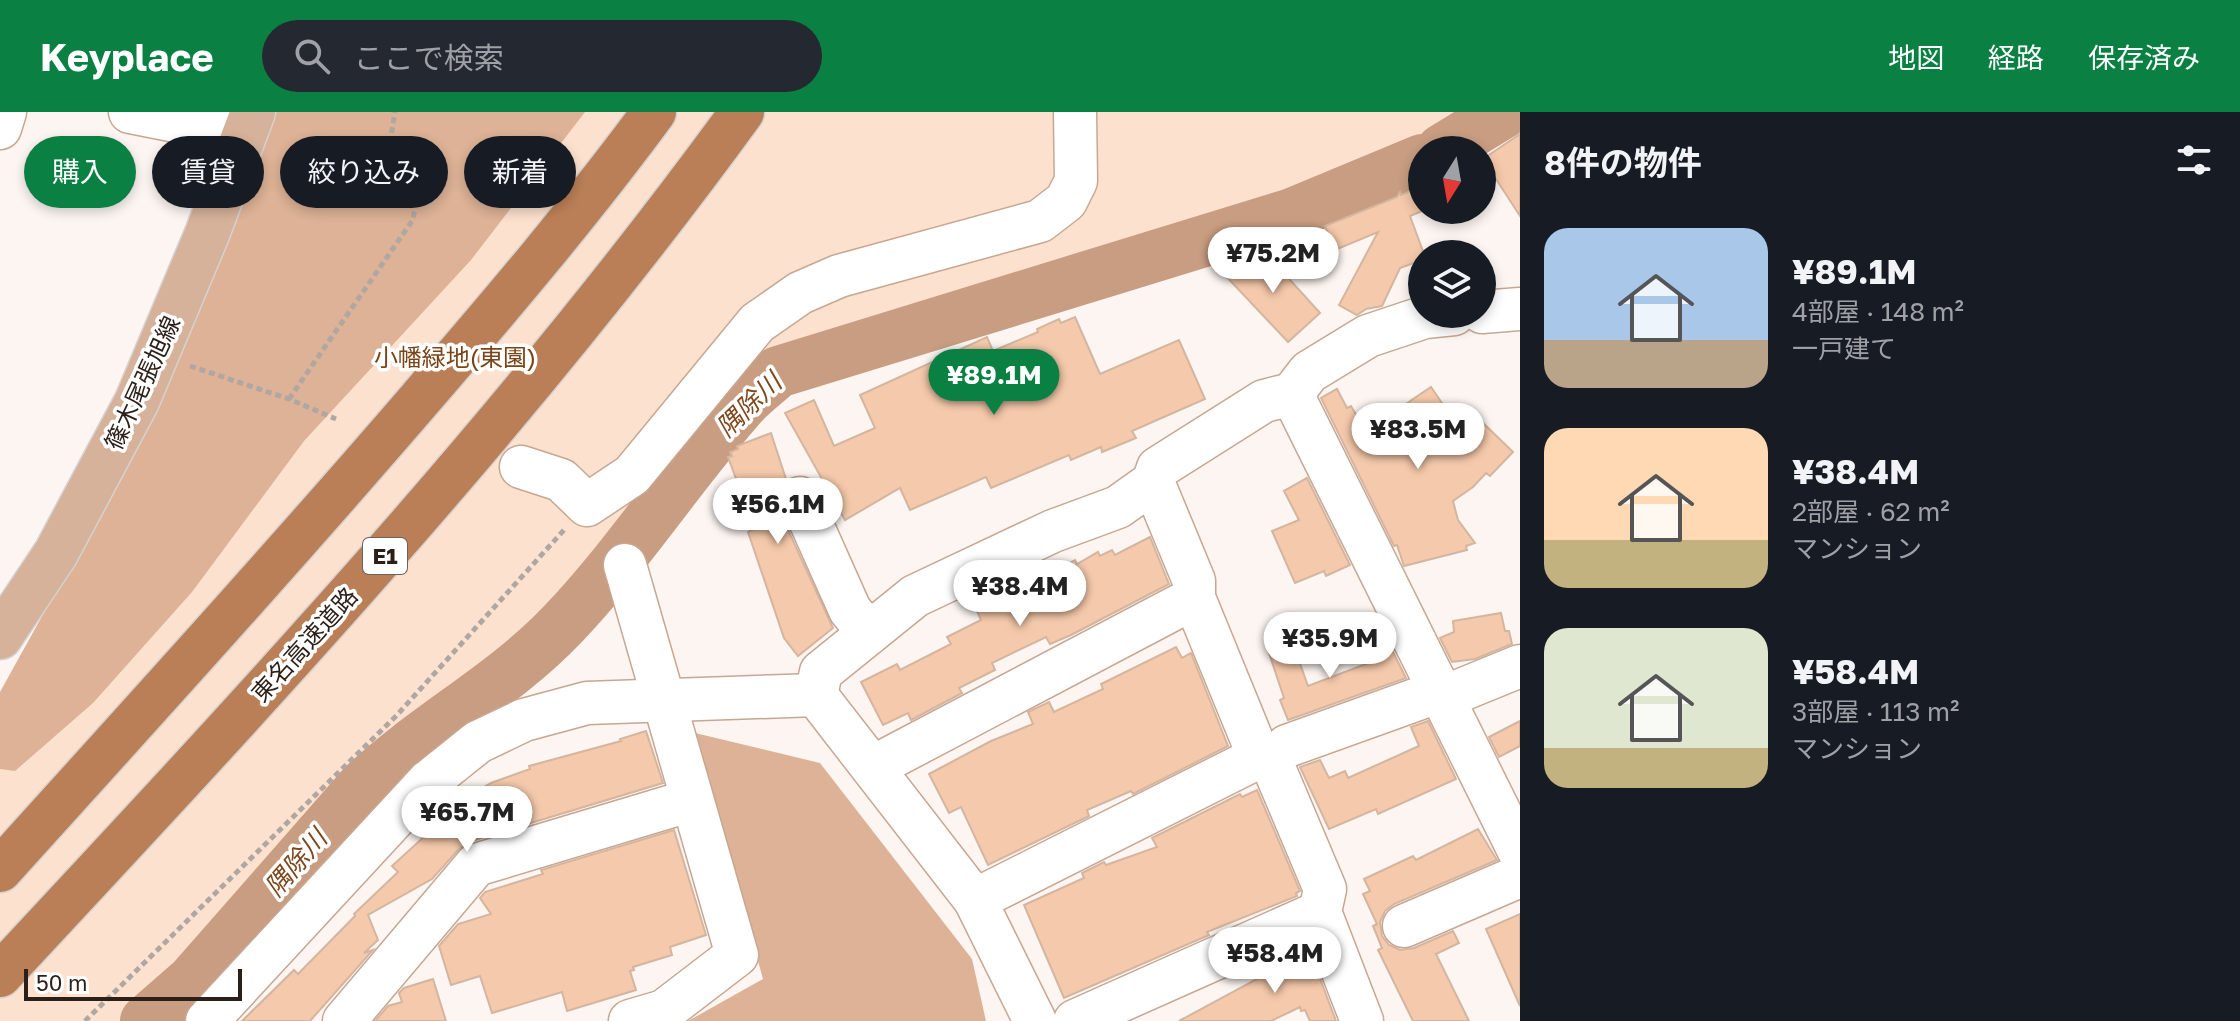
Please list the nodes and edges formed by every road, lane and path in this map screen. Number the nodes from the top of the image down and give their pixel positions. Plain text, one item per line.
1 (5, 112) edge
2 (130, 112) edge
3 (395, 112) edge
4 (654, 112) edge
5 (742, 112) edge
6 (1075, 112) edge
7 (249, 124) edge
8 (0, 128) edge
9 (1520, 309) edge
10 (1496, 311) edge
11 (1408, 323) edge
12 (158, 354) junction
13 (1292, 394) junction
14 (289, 399) junction
15 (336, 419) dead end
16 (521, 467) dead end
17 (1153, 482) junction
18 (800, 498) dead end
19 (587, 505) junction
20 (625, 565) dead end
21 (1194, 598) junction
22 (869, 633) junction
23 (0, 637) edge
24 (1520, 666) edge
25 (1442, 694) junction
26 (816, 695) junction
27 (666, 700) junction
28 (1273, 751) junction
29 (873, 767) junction
30 (692, 800) junction
31 (1520, 853) edge
32 (0, 870) edge
33 (1520, 876) edge
34 (975, 900) junction
35 (1320, 912) junction
36 (1404, 926) dead end
37 (0, 975) edge
38 (85, 1021) edge
39 (207, 1021) edge
40 (344, 1021) edge
41 (630, 1021) edge
42 (1035, 1021) edge
43 (1075, 1021) edge
44 (1362, 1021) edge

1 - 8 street
2 - 7 street
3 - 14 path
4 - 32 highway
5 - 37 highway, 東名高速道路 / E1
6 - 19 street
7 - 12 main road, 篠木尾張旭線
9 - 10 street
11 - 13 street
12 - 14 path
12 - 23 main road, 篠木尾張旭線
13 - 17 street
13 - 25 street
14 - 15 path
16 - 19 street
17 - 21 street
17 - 22 street
18 - 22 street
19 - 38 path
20 - 27 street
21 - 28 street
21 - 29 street
22 - 26 street
24 - 25 street
25 - 28 street
25 - 31 street
26 - 27 street
26 - 29 street
27 - 30 street
27 - 39 street
28 - 34 street
28 - 35 street
29 - 34 street
30 - 40 street
30 - 41 street
33 - 36 street
34 - 42 street
35 - 43 street
35 - 44 street

